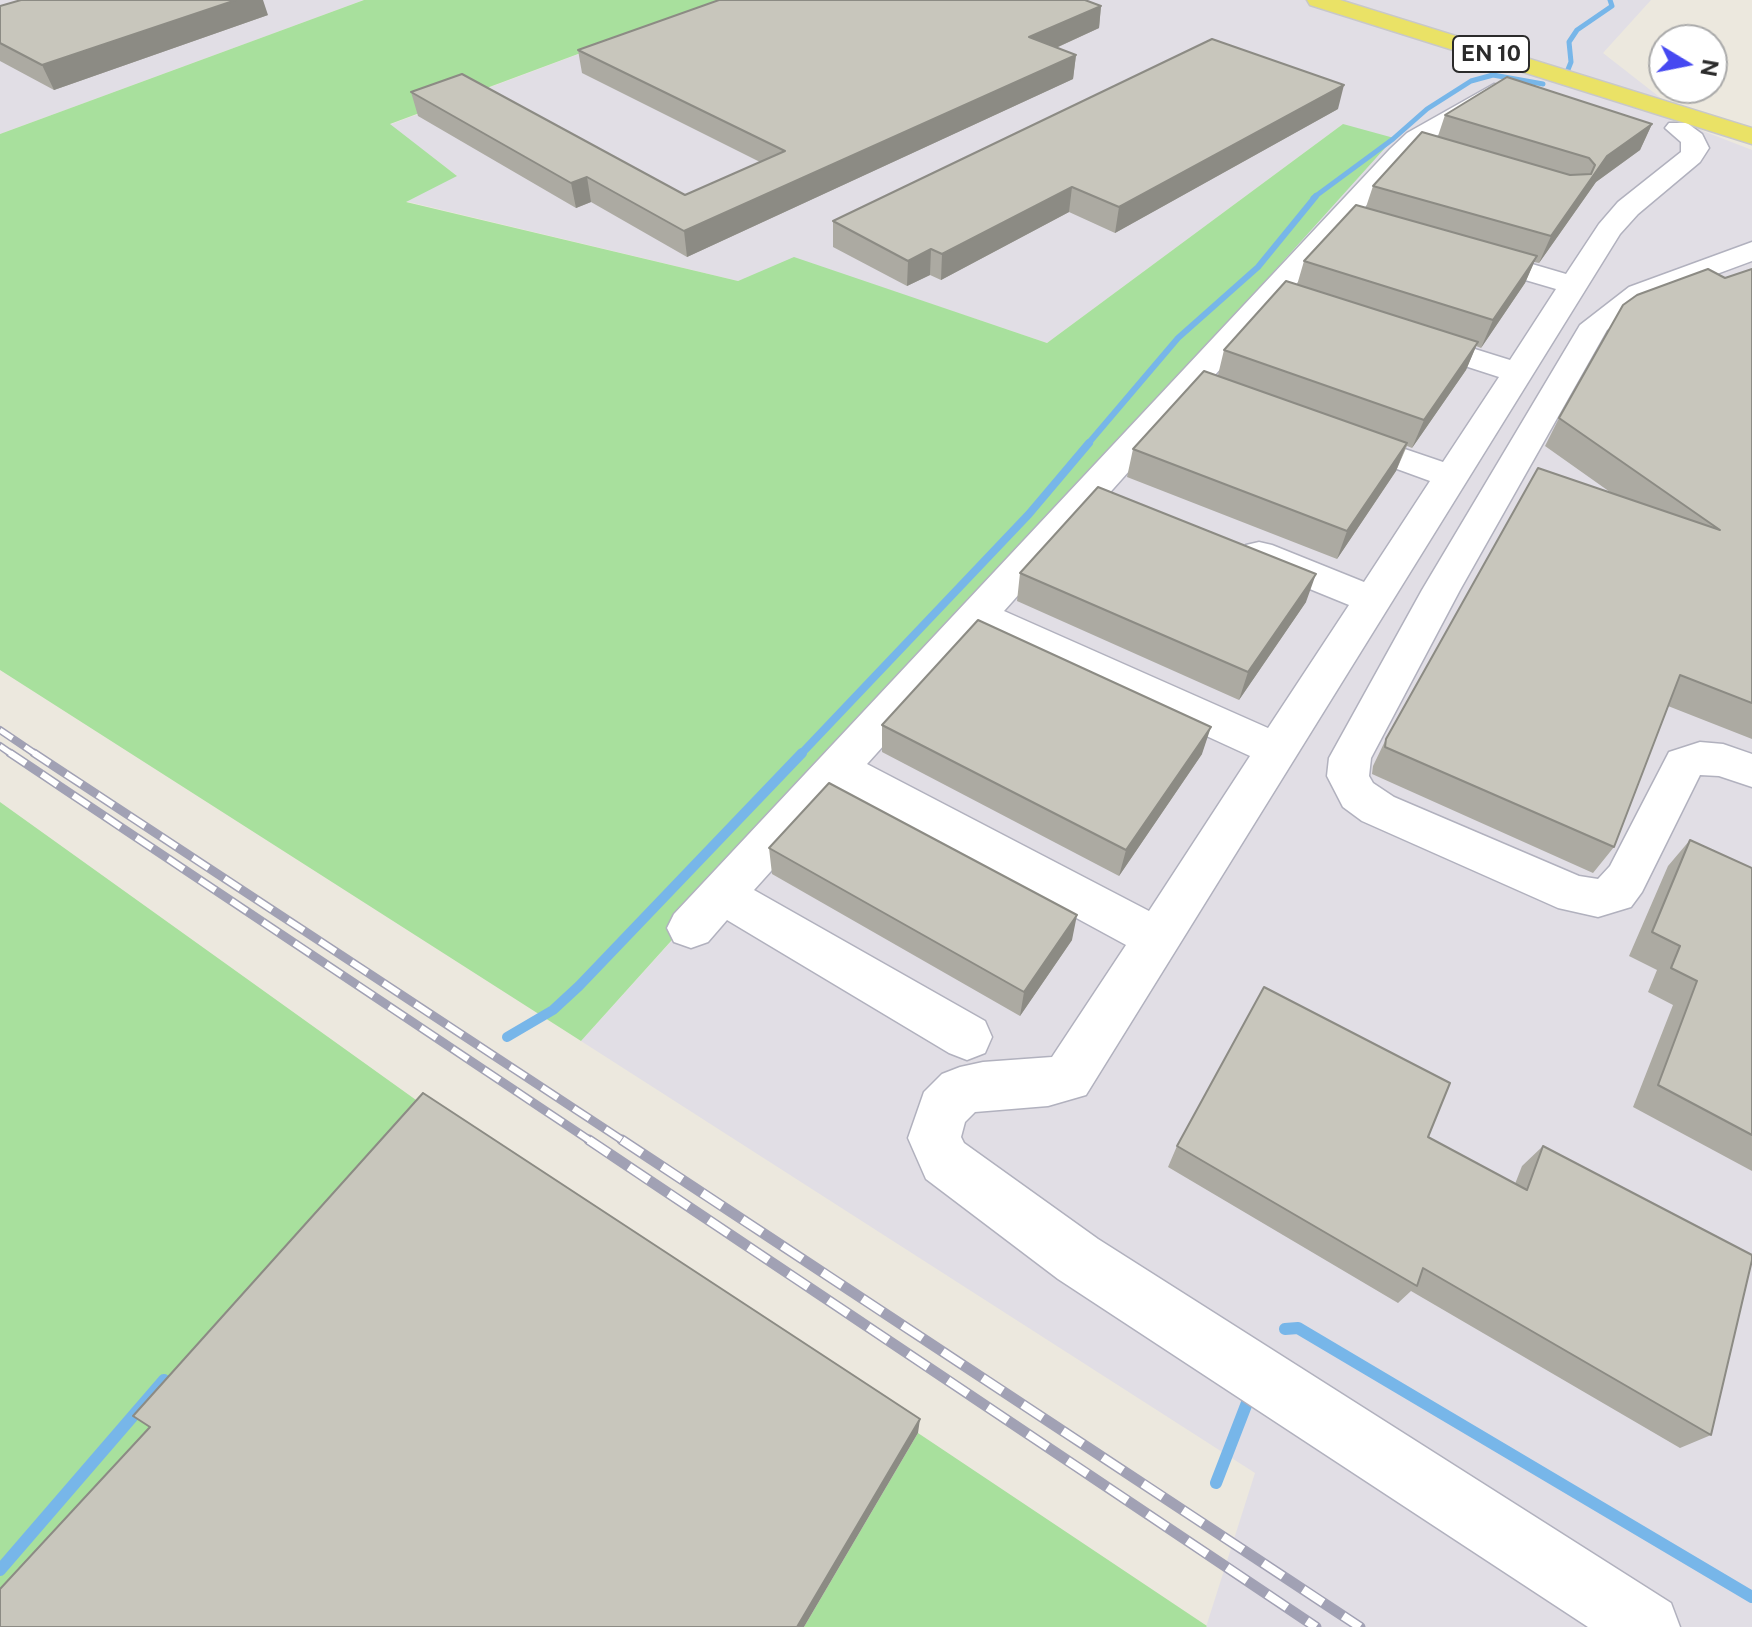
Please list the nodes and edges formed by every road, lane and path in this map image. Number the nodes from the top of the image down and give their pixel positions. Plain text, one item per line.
1 (1318, 0) edge
2 (1678, 128) dead end
3 (1640, 132) edge
4 (1750, 133) edge
5 (1443, 247) edge
6 (1752, 251) edge
7 (1574, 285) junction
8 (1388, 331) edge
9 (1519, 373) junction
10 (1321, 430) edge
11 (1453, 477) junction
12 (1226, 541) edge
13 (1374, 600) junction
14 (977, 615) junction
15 (1277, 750) junction
16 (837, 768) junction
17 (1752, 771) edge
18 (722, 894) junction
19 (691, 928) dead end
20 (1157, 938) junction
21 (967, 1037) dead end
22 (1647, 1627) edge

1 - 4 main road, EN 10
2 - 7 lane
3 - 14 lane
5 - 7 lane
6 - 17 lane
7 - 9 lane
8 - 9 lane
9 - 11 lane
10 - 11 lane
11 - 13 lane
12 - 13 lane
13 - 15 lane
14 - 15 lane
14 - 16 lane
15 - 20 lane
16 - 18 lane
16 - 20 lane
18 - 19 lane
18 - 21 lane
20 - 22 lane

